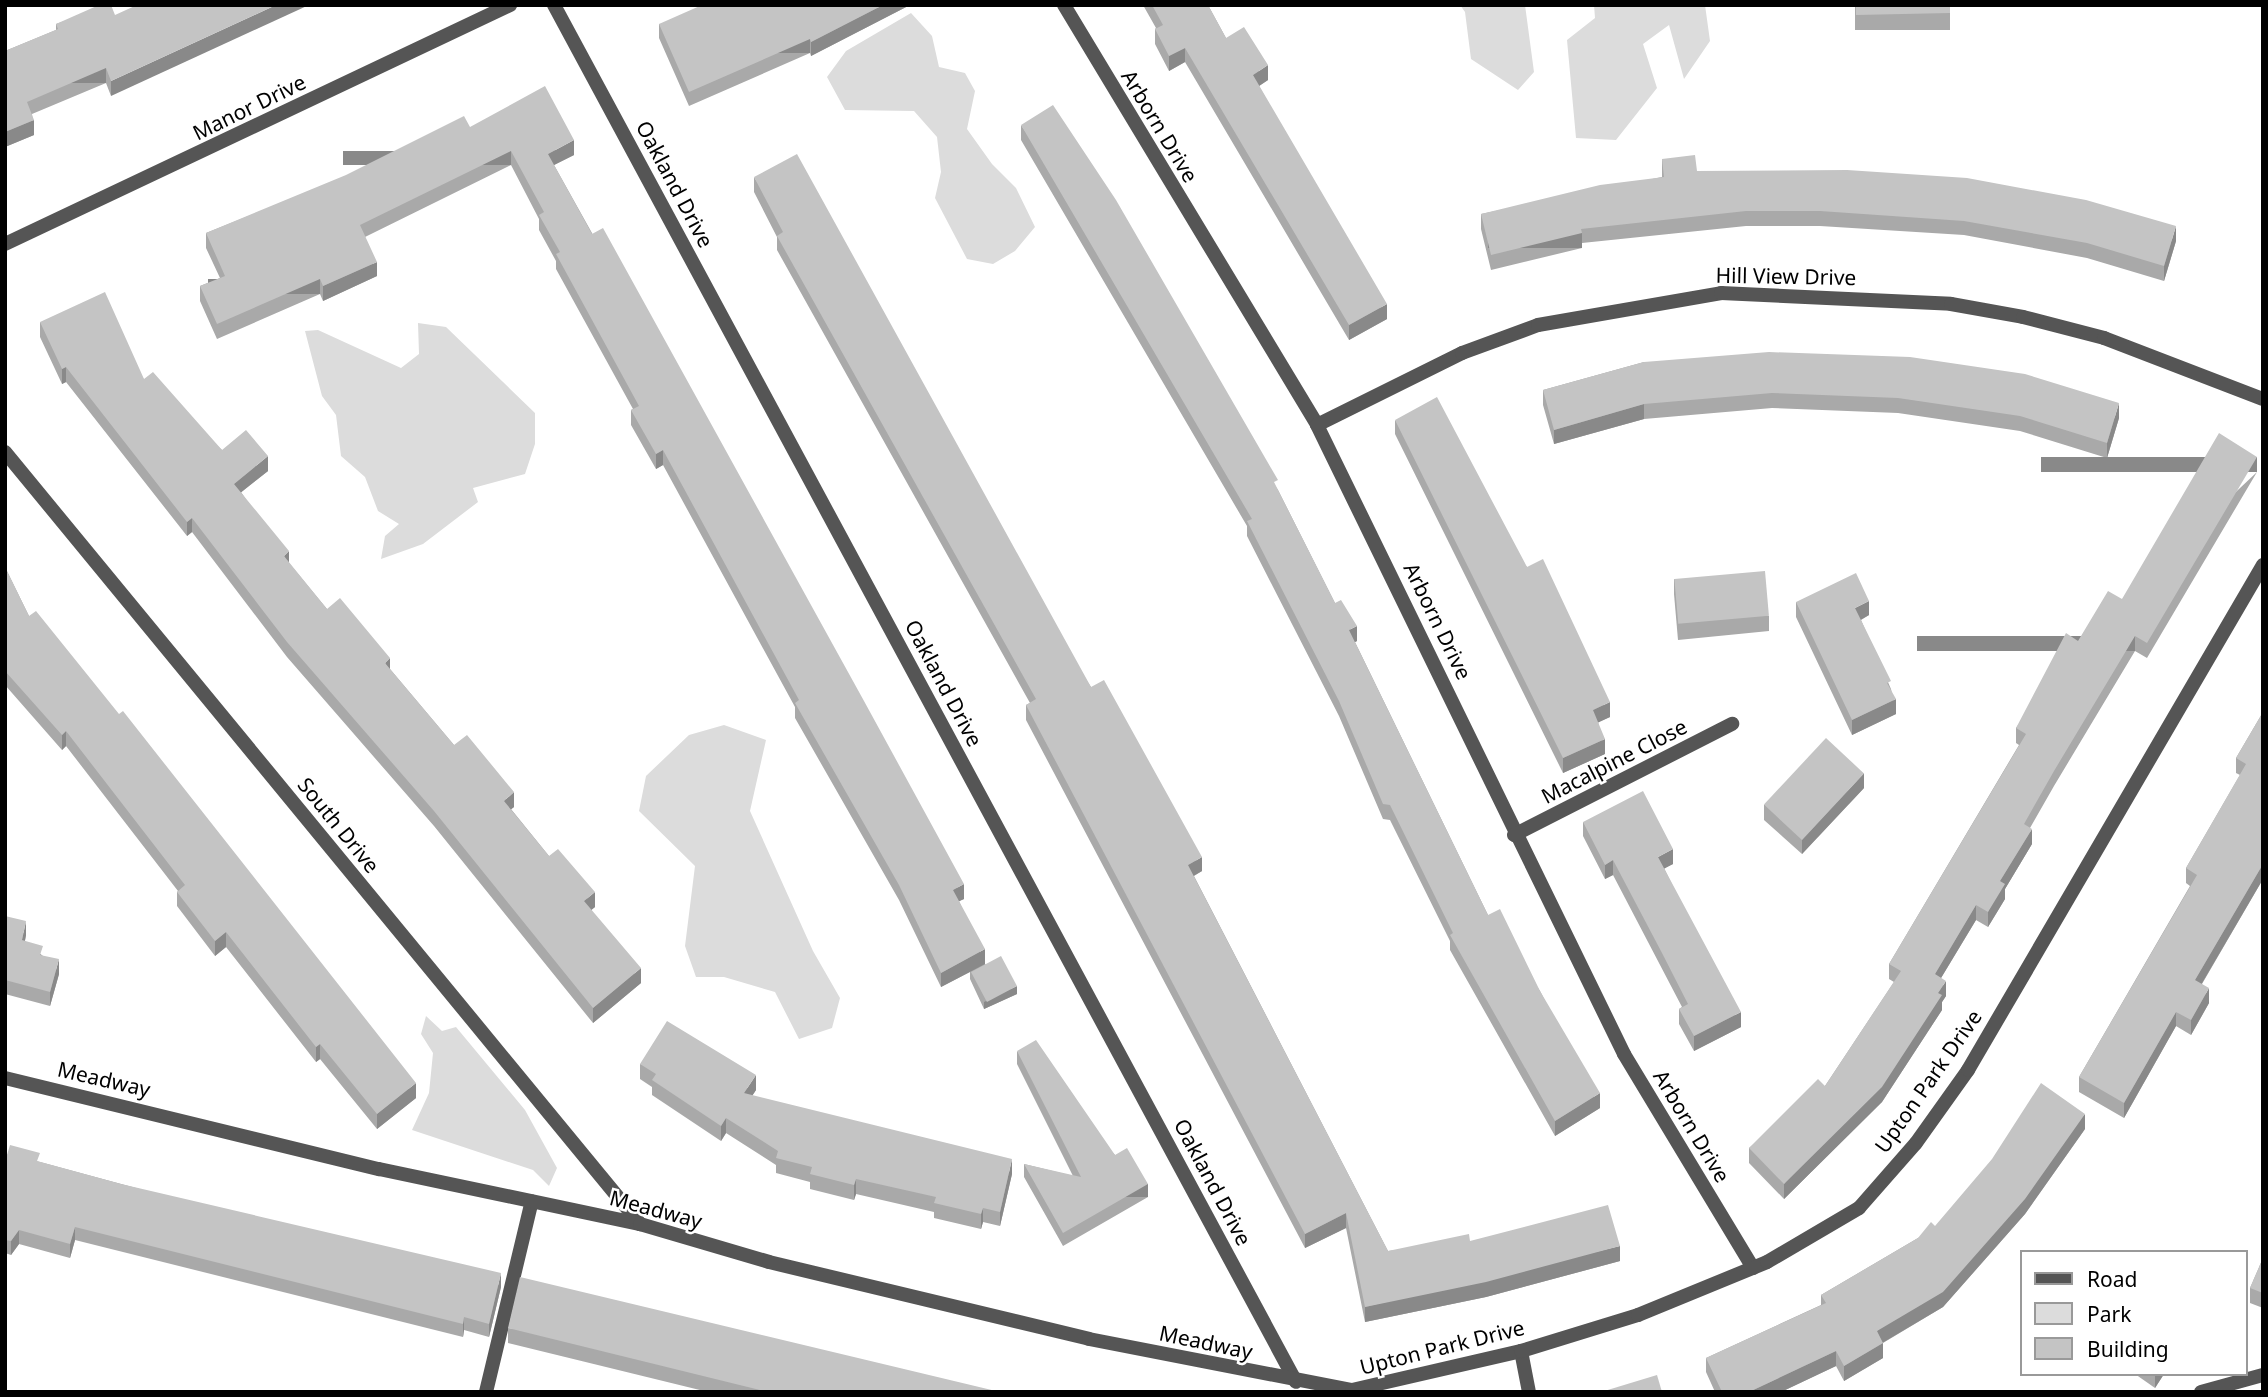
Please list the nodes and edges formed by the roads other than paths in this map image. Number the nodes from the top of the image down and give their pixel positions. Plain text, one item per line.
1 (510, 5) edge
2 (554, 5) edge
3 (1064, 5) edge
4 (5, 244) edge
5 (2263, 399) edge
6 (1317, 425) junction
7 (5, 452) edge
8 (2263, 565) edge
9 (1732, 724) dead end
10 (1514, 835) junction
11 (5, 1078) edge
12 (533, 1201) junction
13 (640, 1224) junction
14 (1753, 1268) junction
15 (1521, 1351) junction
16 (2263, 1375) edge
17 (1296, 1381) junction
18 (486, 1392) edge
19 (1529, 1392) edge
20 (2201, 1392) edge

1 - 4 street, Manor Drive
2 - 17 street, Oakland Drive
3 - 6 street, Arborn Drive
5 - 6 street, Hill View Drive
6 - 10 street, Arborn Drive
7 - 13 street, South Drive
8 - 14 street, Upton Park Drive
9 - 10 street, Macalpine Close
10 - 14 street, Arborn Drive
11 - 12 street, Meadway
12 - 13 street, Meadway
12 - 18 street
13 - 17 street, Meadway
14 - 15 street, Upton Park Drive
15 - 17 street, Upton Park Drive
15 - 19 street
16 - 20 street

